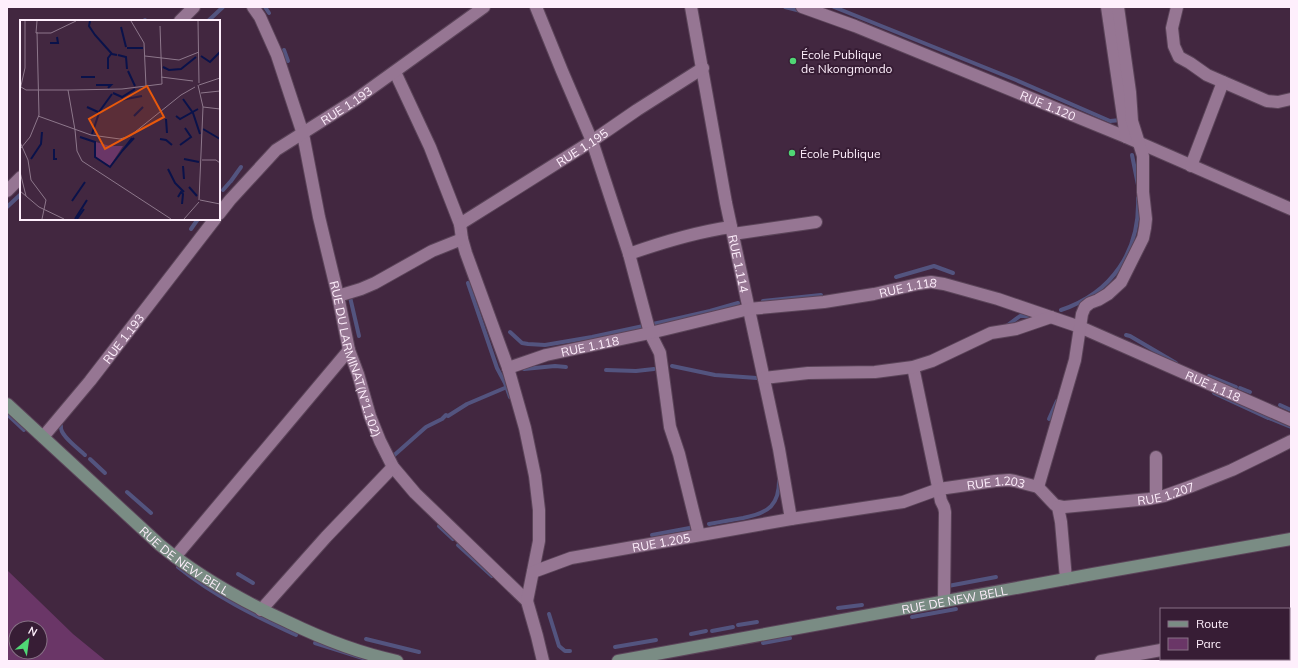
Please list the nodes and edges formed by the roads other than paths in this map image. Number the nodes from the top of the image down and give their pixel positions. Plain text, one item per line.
1 (194, 7) edge
2 (254, 7) edge
3 (484, 7) edge
4 (536, 7) edge
5 (691, 7) edge
6 (802, 7) edge
7 (1107, 7) edge
8 (1118, 7) edge
9 (1177, 7) edge
10 (181, 20) edge
11 (703, 68) junction
12 (395, 72) junction
13 (1223, 82) junction
14 (1291, 99) edge
15 (303, 134) junction
16 (1126, 136) junction
17 (592, 142) junction
18 (1140, 142) junction
19 (1191, 166) junction
20 (20, 178) edge
21 (7, 191) edge
22 (1291, 210) edge
23 (220, 213) edge
24 (214, 220) edge
25 (816, 222) dead end
26 (460, 224) junction
27 (732, 231) junction
28 (462, 239) junction
29 (629, 254) junction
30 (338, 296) junction
31 (749, 309) junction
32 (1051, 317) junction
33 (1080, 327) junction
34 (650, 333) junction
35 (349, 350) junction
36 (913, 367) junction
37 (508, 368) junction
38 (764, 378) junction
39 (7, 404) edge
40 (1291, 420) edge
41 (43, 437) junction
42 (1291, 441) edge
43 (1156, 456) dead end
44 (393, 467) junction
45 (1038, 487) junction
46 (939, 489) junction
47 (1156, 497) junction
48 (1058, 507) junction
49 (791, 519) junction
50 (700, 535) junction
51 (1291, 540) edge
52 (175, 557) junction
53 (533, 572) junction
54 (1066, 579) junction
55 (527, 601) junction
56 (944, 601) junction
57 (261, 610) junction
58 (1160, 650) edge
59 (397, 661) edge
60 (543, 661) edge
61 (618, 661) edge
62 (1101, 661) edge

1 - 10 street
2 - 15 street, RUE DU LARMINAT(N°1.102)
3 - 12 street, RUE 1.193
4 - 17 street
5 - 11 street, RUE 1.114
6 - 16 street, RUE 1.120
7 - 16 street
8 - 18 street, RUE 1.203
9 - 13 street
11 - 17 street, RUE 1.195
11 - 27 street, RUE 1.114
12 - 15 street, RUE 1.193
12 - 26 street
13 - 14 street
13 - 19 street
15 - 23 street, RUE 1.193
15 - 30 street, RUE DU LARMINAT(N°1.102)
16 - 18 street, RUE 1.120
17 - 26 street, RUE 1.195
17 - 29 street
18 - 19 street, RUE 1.120
18 - 33 street, RUE 1.203
19 - 22 street, RUE 1.120
20 - 21 street
24 - 41 street, RUE 1.193
25 - 27 street
26 - 28 street
27 - 29 street
27 - 31 street, RUE 1.114
28 - 30 street
28 - 37 street
29 - 34 street
30 - 35 street, RUE DU LARMINAT(N°1.102)
31 - 32 street, RUE 1.118
31 - 34 street, RUE 1.118
31 - 38 street, RUE 1.114
32 - 33 street, RUE 1.118
32 - 36 street
33 - 40 street, RUE 1.118
33 - 45 street, RUE 1.203
34 - 37 street, RUE 1.118
34 - 50 street
35 - 44 street, RUE DU LARMINAT(N°1.102)
35 - 52 street
36 - 38 street
36 - 46 street
37 - 53 street
38 - 49 street, RUE 1.114
39 - 41 main road, RUE DE NEW BELL
41 - 52 main road, RUE DE NEW BELL
42 - 47 street, RUE 1.207
43 - 47 street
44 - 55 street, RUE DU LARMINAT(N°1.102)
44 - 57 street
45 - 46 street, RUE 1.203
45 - 48 street
46 - 49 street, RUE 1.203
46 - 56 street
47 - 48 street, RUE 1.207
48 - 54 street
49 - 50 street, RUE 1.205
50 - 53 street, RUE 1.205
51 - 54 main road, RUE DE NEW BELL
52 - 57 main road, RUE DE NEW BELL
53 - 55 street
54 - 56 main road, RUE DE NEW BELL
55 - 60 street
56 - 61 main road, RUE DE NEW BELL
57 - 59 main road, RUE DE NEW BELL
58 - 62 street

